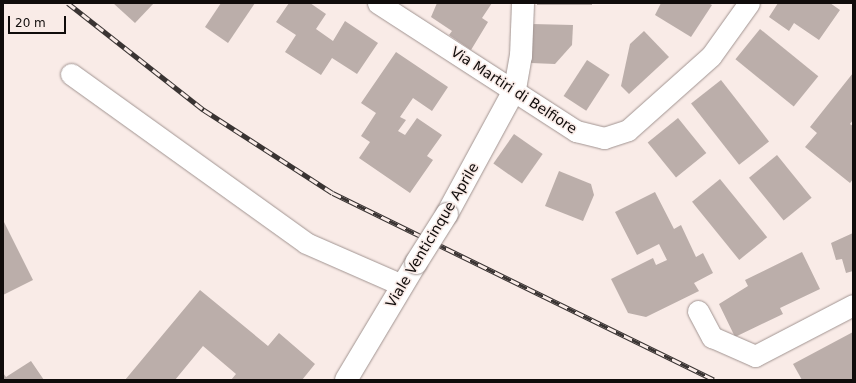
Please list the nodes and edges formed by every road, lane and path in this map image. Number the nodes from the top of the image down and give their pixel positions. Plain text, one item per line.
1 (378, 3) edge
2 (523, 3) edge
3 (749, 3) edge
4 (71, 74) dead end
5 (515, 89) junction
6 (402, 285) junction
7 (853, 305) edge
8 (698, 311) dead end
9 (346, 380) edge

1 - 5 street, Via Martiri di Belfiore
2 - 5 street, Viale Venticinque Aprile
3 - 5 street, Via Martiri di Belfiore
4 - 6 street
5 - 6 street, Viale Venticinque Aprile, bridge
6 - 9 street, Viale Venticinque Aprile
7 - 8 street

